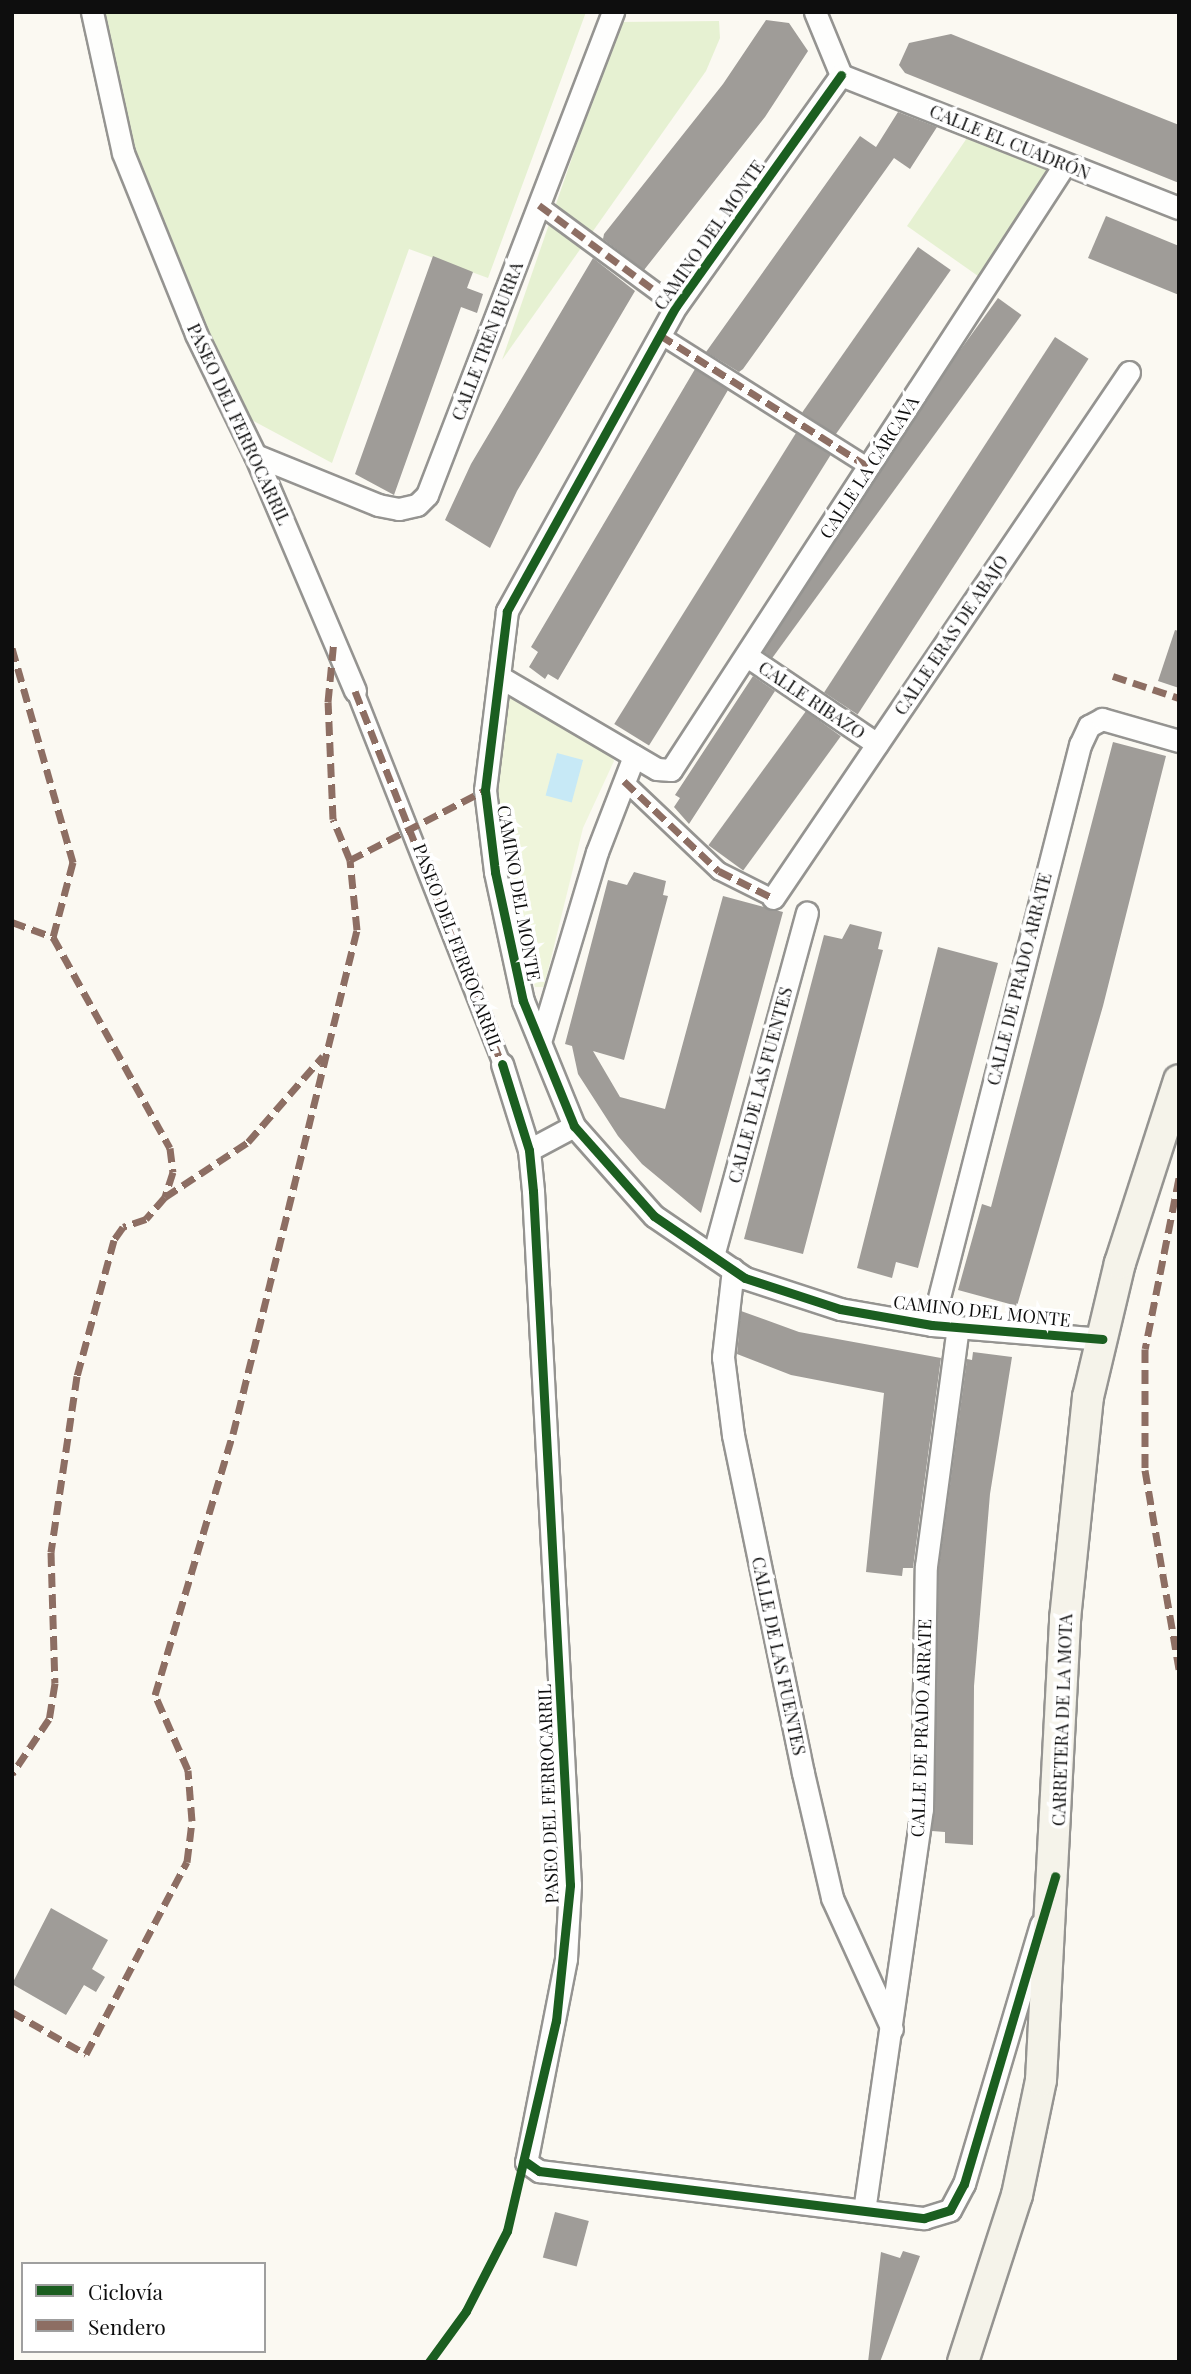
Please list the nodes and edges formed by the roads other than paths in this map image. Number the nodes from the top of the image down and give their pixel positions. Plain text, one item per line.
1 (92, 12) edge
2 (613, 12) edge
3 (815, 12) edge
4 (841, 75) junction
5 (1065, 164) junction
6 (539, 205) junction
7 (1179, 208) edge
8 (676, 306) junction
9 (660, 335) junction
10 (1129, 372) dead end
11 (255, 455) junction
12 (869, 467) junction
13 (747, 656) junction
14 (500, 677) junction
15 (355, 691) joint
16 (1179, 741) edge
17 (877, 744) junction
18 (634, 756) junction
19 (624, 781) junction
20 (773, 898) joint
21 (807, 913) dead end
22 (540, 1042) junction
23 (502, 1063) joint
24 (1179, 1080) edge
25 (574, 1126) junction
26 (529, 1150) junction
27 (713, 1256) junction
28 (733, 1269) junction
29 (932, 1325) junction
30 (958, 1327) junction
31 (1102, 1339) junction
32 (1055, 1876) junction
33 (892, 2029) junction
34 (863, 2211) junction
35 (963, 2362) edge

1 - 11 street, PASEO DEL FERROCARRIL
2 - 6 street, CALLE TREN BURRA
3 - 4 street
4 - 5 street, CALLE EL CUADRÓN
4 - 8 street, CAMINO DEL MONTE
5 - 7 street, CALLE EL CUADRÓN
5 - 12 street, CALLE LA CÁRCAVA
6 - 8 street
6 - 11 street, CALLE TREN BURRA
8 - 9 street, CAMINO DEL MONTE
9 - 12 street
9 - 14 street, CAMINO DEL MONTE
10 - 17 street, CALLE ERAS DE ABAJO
11 - 15 street, PASEO DEL FERROCARRIL
12 - 13 street, CALLE LA CÁRCAVA
13 - 17 street, CALLE RIBAZO
13 - 18 street, CALLE LA CÁRCAVA
14 - 18 street
14 - 22 street, CAMINO DEL MONTE
15 - 23 street, PASEO DEL FERROCARRIL
16 - 29 street, CALLE DE PRADO ARRATE
17 - 20 street, CALLE ERAS DE ABAJO
18 - 19 street
19 - 20 street
19 - 22 street
21 - 27 street, CALLE DE LAS FUENTES
22 - 25 street, CAMINO DEL MONTE
23 - 26 street, PASEO DEL FERROCARRIL
24 - 31 main road, CARRETERA DE LA MOTA
25 - 26 street
25 - 27 street, CAMINO DEL MONTE
26 - 34 street, PASEO DEL FERROCARRIL
27 - 28 street, CAMINO DEL MONTE
28 - 29 street, CAMINO DEL MONTE
28 - 33 street, CALLE DE LAS FUENTES
29 - 30 street, CAMINO DEL MONTE
30 - 31 street, CAMINO DEL MONTE
30 - 33 street, CALLE DE PRADO ARRATE
31 - 32 main road, CARRETERA DE LA MOTA
32 - 34 street, PASEO DEL FERROCARRIL
32 - 35 main road, CARRETERA DE LA MOTA
33 - 34 street, CALLE DE PRADO ARRATE

